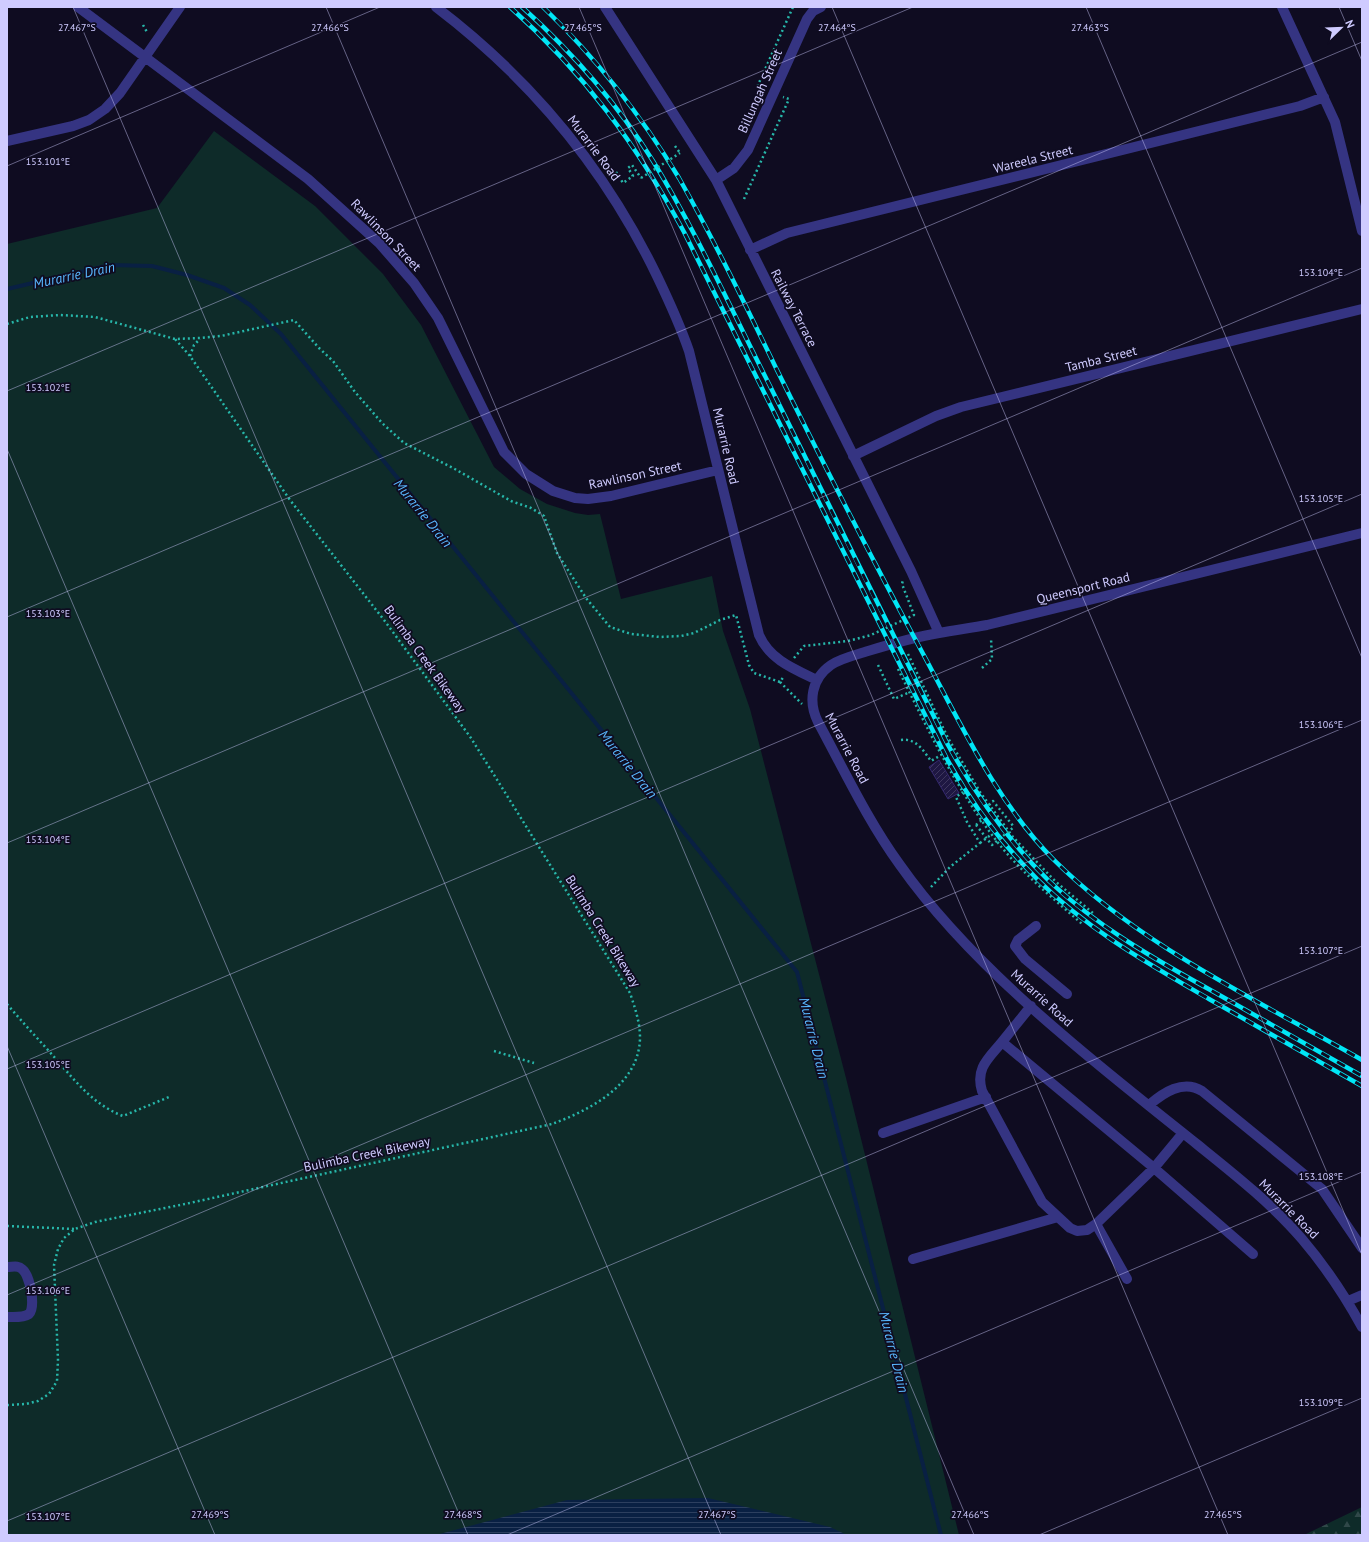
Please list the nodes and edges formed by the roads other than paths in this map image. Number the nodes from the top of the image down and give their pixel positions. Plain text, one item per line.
1 (78, 7) edge
2 (180, 7) edge
3 (436, 7) edge
4 (606, 7) edge
5 (820, 7) edge
6 (1282, 7) edge
7 (144, 57) junction
8 (1324, 97) junction
9 (7, 141) edge
10 (716, 180) junction
11 (1362, 232) edge
12 (750, 250) junction
13 (1362, 309) edge
14 (853, 456) junction
15 (718, 470) junction
16 (1362, 533) edge
17 (939, 633) junction
18 (817, 680) junction
19 (1036, 926) dead end
20 (1067, 994) dead end
21 (1031, 1006) junction
22 (1002, 1042) junction
23 (986, 1097) junction
24 (1149, 1105) junction
25 (883, 1133) dead end
26 (1183, 1133) junction
27 (1154, 1168) junction
28 (1058, 1217) junction
29 (1096, 1224) junction
30 (1362, 1248) edge
31 (1253, 1254) dead end
32 (913, 1259) dead end
33 (7, 1267) edge
34 (1127, 1279) dead end
35 (1362, 1295) edge
36 (1348, 1302) junction
37 (7, 1317) edge
38 (1362, 1327) edge

1 - 7 street, Rawlinson Street
2 - 7 street
3 - 15 street, Murarrie Road
4 - 10 street, Railway Terrace
5 - 10 street, Billungah Street
6 - 8 street
7 - 9 street
7 - 15 street, Rawlinson Street
8 - 11 street
8 - 12 street, Wareela Street
10 - 12 street, Railway Terrace
12 - 14 street, Railway Terrace
13 - 14 street, Tamba Street
14 - 17 street, Railway Terrace
15 - 18 street, Murarrie Road
16 - 17 street, Queensport Road
17 - 18 street, Queensport Road
18 - 21 street, Murarrie Road
19 - 20 street
21 - 22 street
21 - 24 street, Murarrie Road
22 - 23 street
22 - 27 street
23 - 25 street
23 - 28 street
24 - 26 street, Murarrie Road
24 - 30 street
26 - 27 street
26 - 36 street, Murarrie Road
27 - 29 street
27 - 31 street
28 - 29 street
28 - 32 street
29 - 34 street
33 - 37 street
35 - 36 street
36 - 38 street, Murarrie Road

